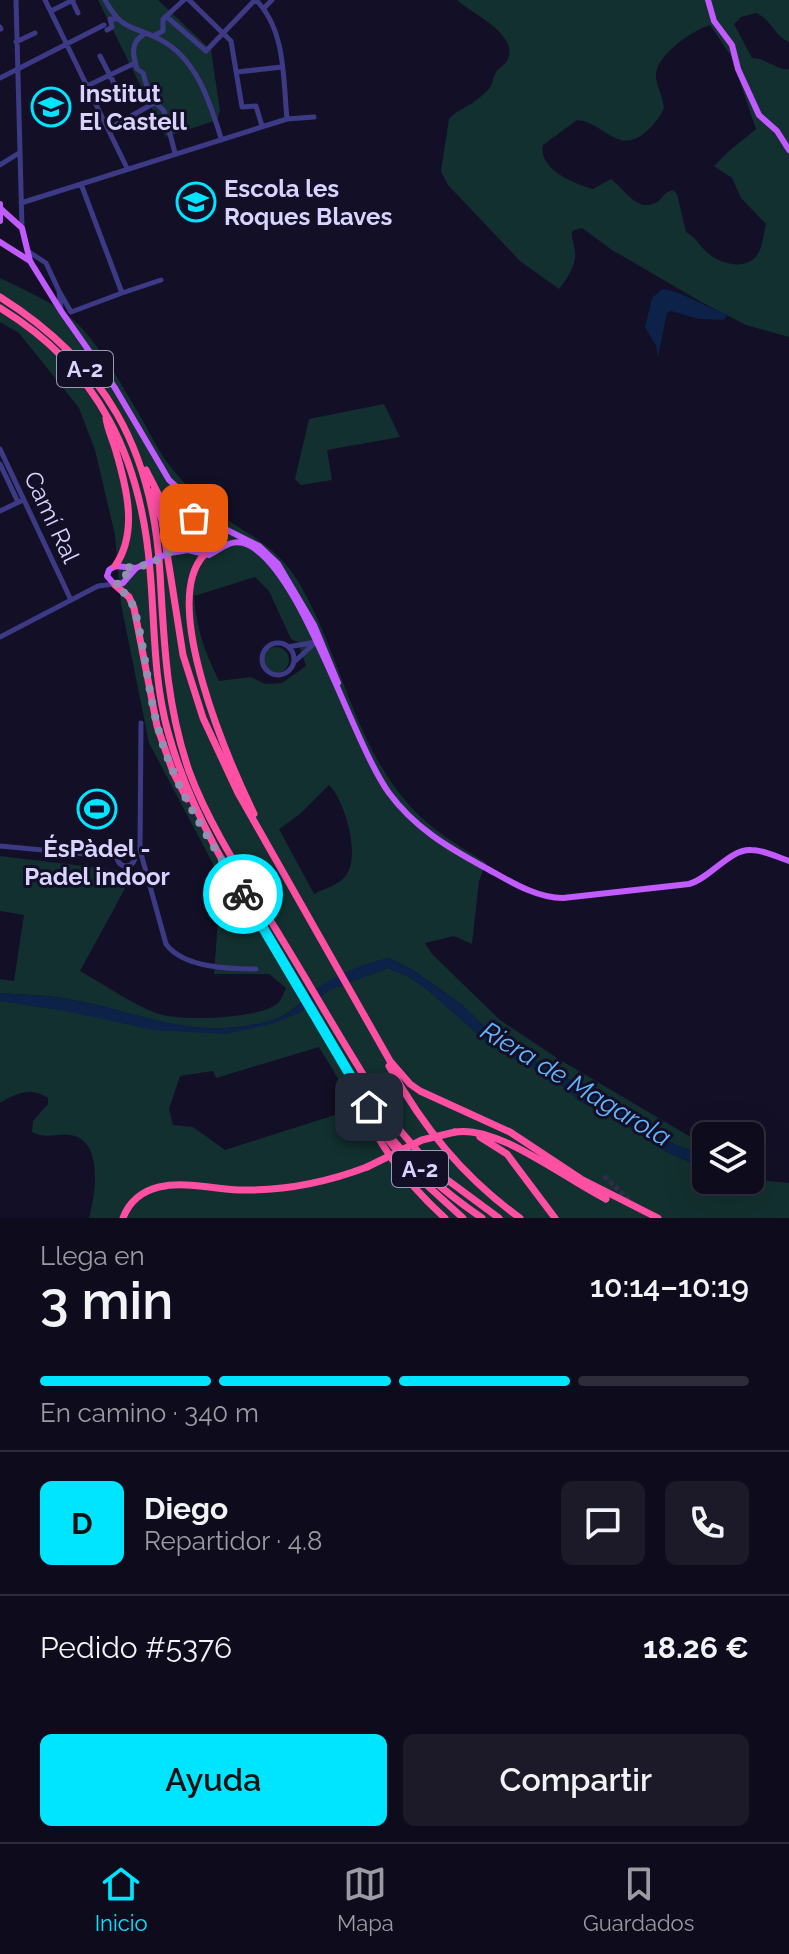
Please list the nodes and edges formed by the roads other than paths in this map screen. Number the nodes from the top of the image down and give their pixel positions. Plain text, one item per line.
1 (16, 0) edge
2 (45, 0) edge
3 (72, 0) edge
4 (105, 0) edge
5 (186, 0) edge
6 (255, 0) edge
7 (272, 0) edge
8 (708, 0) edge
9 (264, 8) junction
10 (51, 11) junction
11 (78, 13) dead end
12 (165, 18) junction
13 (119, 19) junction
14 (224, 32) junction
15 (35, 33) dead end
16 (144, 34) junction
17 (152, 36) junction
18 (16, 42) junction
19 (67, 43) junction
20 (100, 56) dead end
21 (135, 62) junction
22 (282, 67) junction
23 (16, 69) junction
24 (237, 72) junction
25 (110, 74) junction
26 (0, 78) edge
27 (89, 85) junction
28 (120, 95) dead end
29 (156, 102) junction
30 (314, 117) dead end
31 (287, 119) junction
32 (262, 126) junction
33 (110, 128) junction
34 (221, 138) junction
35 (789, 150) edge
36 (19, 153) junction
37 (175, 153) junction
38 (0, 165) edge
39 (127, 168) junction
40 (81, 184) junction
41 (21, 203) junction
42 (1, 206) edge
43 (13, 221) junction
44 (0, 223) edge
45 (23, 231) junction
46 (0, 242) edge
47 (8, 247) junction
48 (28, 251) junction
49 (30, 261) junction
50 (161, 280) dead end
51 (59, 291) junction
52 (122, 293) junction
53 (0, 297) edge
54 (0, 308) edge
55 (61, 311) junction
56 (106, 415) junction
57 (0, 449) edge
58 (0, 464) edge
59 (142, 465) junction
60 (146, 478) junction
61 (186, 498) junction
62 (21, 501) junction
63 (0, 511) edge
64 (212, 519) junction
65 (190, 527) junction
66 (221, 527) junction
67 (220, 548) junction
68 (173, 551) junction
69 (193, 551) junction
70 (204, 555) junction
71 (119, 566) junction
72 (136, 568) junction
73 (107, 575) junction
74 (126, 579) junction
75 (115, 585) junction
76 (98, 586) junction
77 (71, 600) junction
78 (312, 628) junction
79 (0, 637) edge
80 (308, 642) junction
81 (316, 642) junction
82 (288, 647) junction
83 (310, 649) junction
84 (325, 654) junction
85 (294, 663) junction
86 (141, 723) dead end
87 (204, 830) junction
88 (0, 846) edge
89 (117, 857) dead end
90 (789, 861) edge
91 (293, 891) junction
92 (256, 969) dead end
93 (377, 1043) junction
94 (353, 1083) junction
95 (369, 1107) junction
96 (455, 1132) junction
97 (123, 1218) edge
98 (445, 1218) edge
99 (463, 1218) edge
100 (482, 1218) edge
101 (499, 1218) edge
102 (520, 1218) edge
103 (555, 1218) edge
104 (655, 1218) edge

1 - 18 street
2 - 10 street
3 - 10 street
3 - 11 street
4 - 13 street
5 - 12 street
5 - 14 street
6 - 9 street
6 - 14 street
7 - 9 street
8 - 35 main road
9 - 22 street
10 - 19 street
12 - 14 street
12 - 17 street
13 - 16 street
13 - 19 street
14 - 24 street
15 - 18 street
16 - 17 street
16 - 21 street
17 - 34 street
18 - 23 street
19 - 23 street
19 - 27 street
20 - 25 street
21 - 25 street
21 - 29 street
22 - 24 street
22 - 31 street
23 - 26 street
23 - 36 street
24 - 32 street
25 - 27 street
25 - 28 street
27 - 33 street
29 - 33 street
29 - 37 street
30 - 31 street
31 - 32 street
32 - 34 street
33 - 39 street
34 - 37 street
36 - 38 street
36 - 41 street
37 - 39 street
39 - 40 street
40 - 41 street
40 - 52 street
41 - 43 street
41 - 45 street
42 - 43 main road
42 - 44 main road
43 - 44 main road
43 - 45 main road
45 - 47 main road
45 - 48 main road
46 - 47 main road
47 - 49 main road
48 - 49 main road
48 - 51 street
49 - 55 main road
50 - 52 street
51 - 52 street
51 - 55 street
53 - 59 highway, A-2
54 - 56 highway, A-2
55 - 61 main road
56 - 71 highway
56 - 87 highway, A-2
57 - 62 street, Camí Ral
58 - 62 street, Camí Ral
59 - 60 highway, A-2
59 - 65 highway
60 - 91 highway
60 - 101 highway, A-2
61 - 64 main road
61 - 65 main road
62 - 63 street
62 - 77 street, Camí Ral
64 - 65 main road
64 - 66 main road
65 - 68 main road
65 - 69 main road
66 - 67 main road
66 - 78 main road
67 - 70 main road
67 - 78 main road
68 - 69 main road
68 - 72 main road, bridge
69 - 70 main road
70 - 91 highway
71 - 72 main road
71 - 73 main road
71 - 74 main road
72 - 74 main road
73 - 75 main road
73 - 76 street
74 - 75 main road
75 - 76 street
75 - 87 highway
76 - 77 street
77 - 79 street
78 - 80 street
78 - 81 main road
78 - 84 main road
80 - 81 street
80 - 82 street
81 - 83 street
81 - 84 main road
82 - 85 street
82 - 85 street
83 - 84 street
83 - 85 street
84 - 90 main road
86 - 92 street
87 - 94 highway, A-2
88 - 89 street
91 - 93 highway
93 - 102 highway
93 - 104 highway
94 - 95 highway, A-2
94 - 98 highway
95 - 99 highway
95 - 100 highway, A-2
96 - 97 highway, bridge
96 - 103 highway
96 - 104 highway

